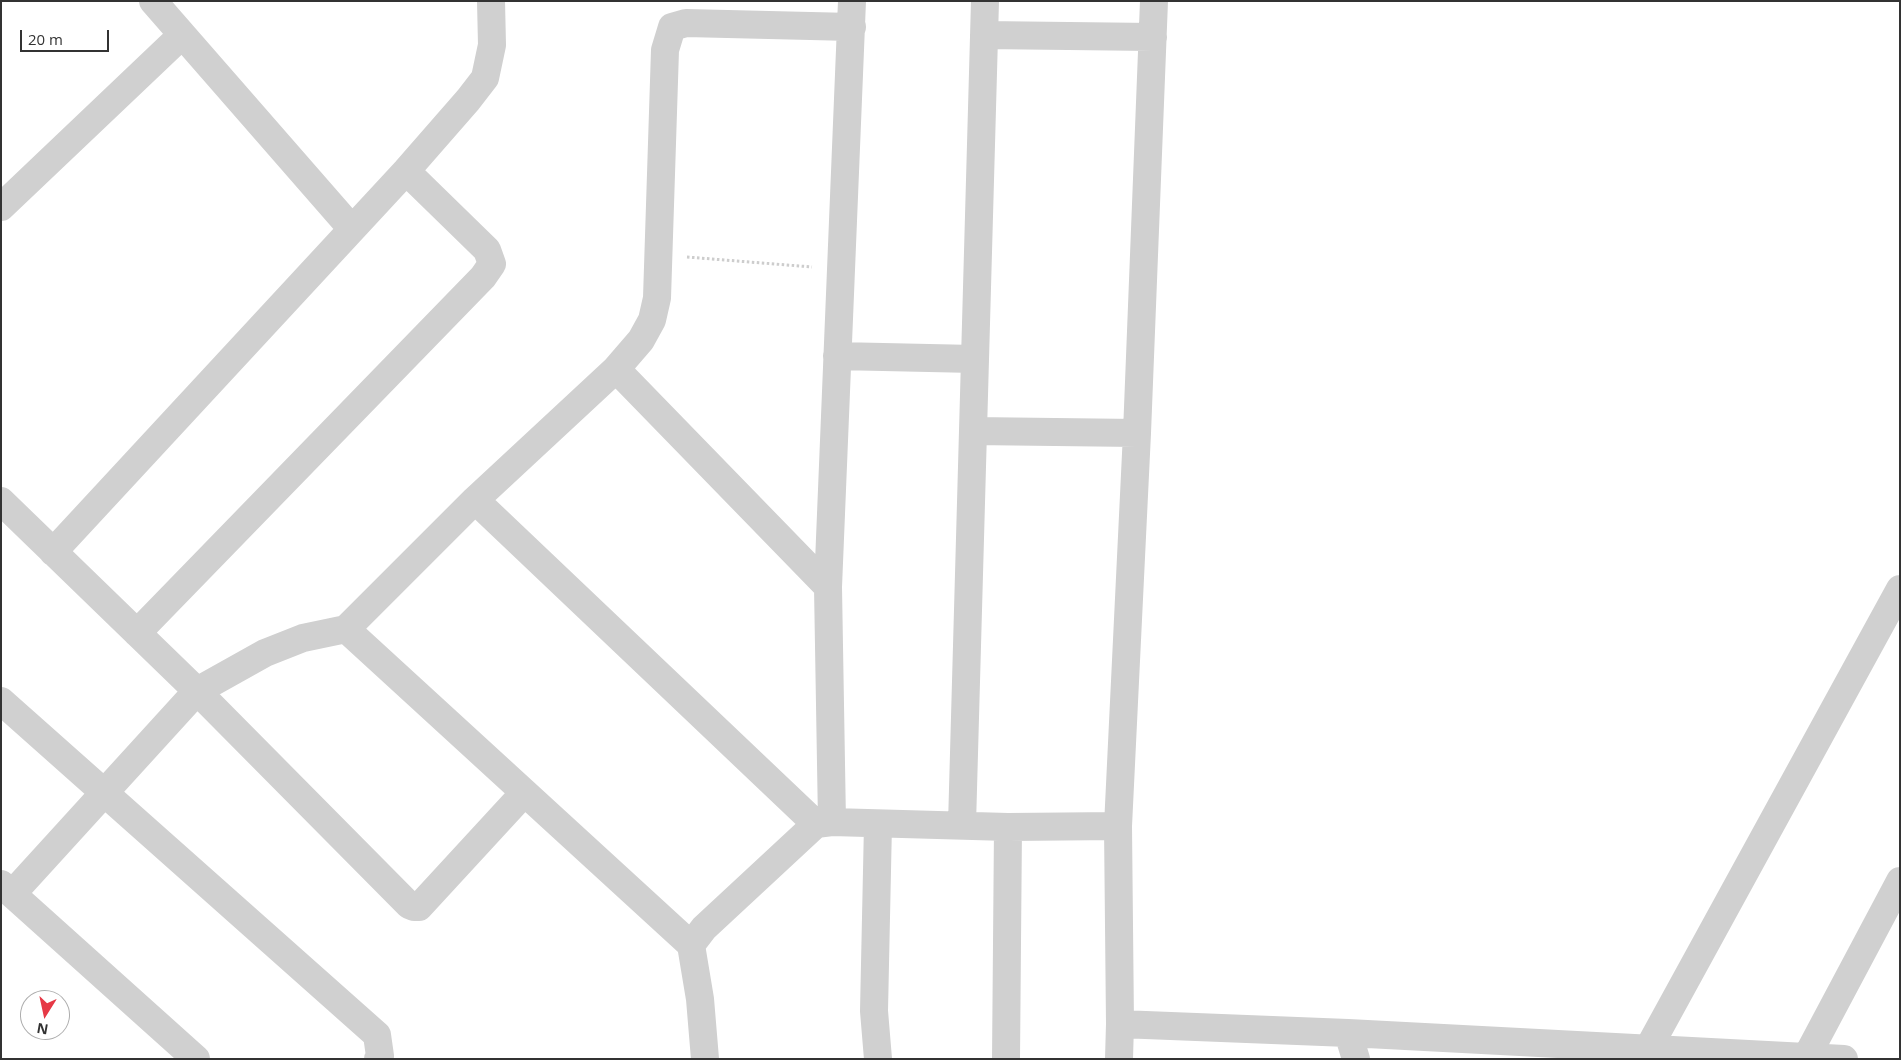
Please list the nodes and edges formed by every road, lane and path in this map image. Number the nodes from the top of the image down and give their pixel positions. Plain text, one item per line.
1 (153, 1) edge
2 (491, 1) edge
3 (985, 1) edge
4 (1154, 1) edge
5 (852, 14) edge
6 (182, 34) junction
7 (984, 36) junction
8 (1153, 37) junction
9 (406, 171) junction
10 (1, 207) edge
11 (352, 229) junction
12 (658, 255) junction
13 (840, 269) junction
14 (837, 356) junction
15 (975, 359) junction
16 (616, 369) junction
17 (973, 431) junction
18 (1137, 433) junction
19 (475, 500) junction
20 (1, 501) edge
21 (53, 552) junction
22 (828, 587) junction
23 (1900, 589) edge
24 (346, 629) junction
25 (137, 633) junction
26 (197, 691) junction
27 (1, 701) edge
28 (104, 792) junction
29 (524, 793) junction
30 (824, 823) junction
31 (878, 824) junction
32 (962, 826) junction
33 (1118, 826) junction
34 (1008, 827) junction
35 (1900, 881) edge
36 (7, 889) edge
37 (691, 945) junction
38 (1120, 1024) junction
39 (1348, 1033) junction
40 (1648, 1050) junction
41 (1723, 1055) edge
42 (1807, 1056) junction
43 (196, 1059) edge
44 (378, 1059) edge
45 (705, 1059) edge
46 (878, 1059) edge
47 (1006, 1059) edge
48 (1119, 1059) edge
49 (1356, 1059) edge
50 (1844, 1059) edge

1 - 6 street
2 - 9 street
3 - 7 street
4 - 8 street
5 - 12 street
5 - 13 street
6 - 10 street
6 - 11 street
7 - 8 street
7 - 15 street
8 - 18 street
9 - 11 street
9 - 25 street
11 - 21 street
12 - 13 path
12 - 16 street
13 - 14 street
14 - 15 street
14 - 22 street
15 - 17 street
16 - 19 street
16 - 22 street
17 - 18 street
17 - 32 street
18 - 33 street
19 - 24 street
19 - 30 street
20 - 21 street
21 - 25 street
22 - 30 street
23 - 40 street
24 - 26 street
24 - 29 street
25 - 26 street
26 - 28 street
26 - 29 street
27 - 28 street
28 - 36 street
28 - 44 street
29 - 37 street
30 - 31 street
30 - 37 street
31 - 32 street
31 - 46 street
32 - 34 street
33 - 34 street
33 - 38 street
34 - 47 street
35 - 42 street
36 - 43 street
37 - 45 street
38 - 39 street
38 - 48 street
39 - 40 street
39 - 49 street
40 - 41 street
41 - 42 street
42 - 50 street

